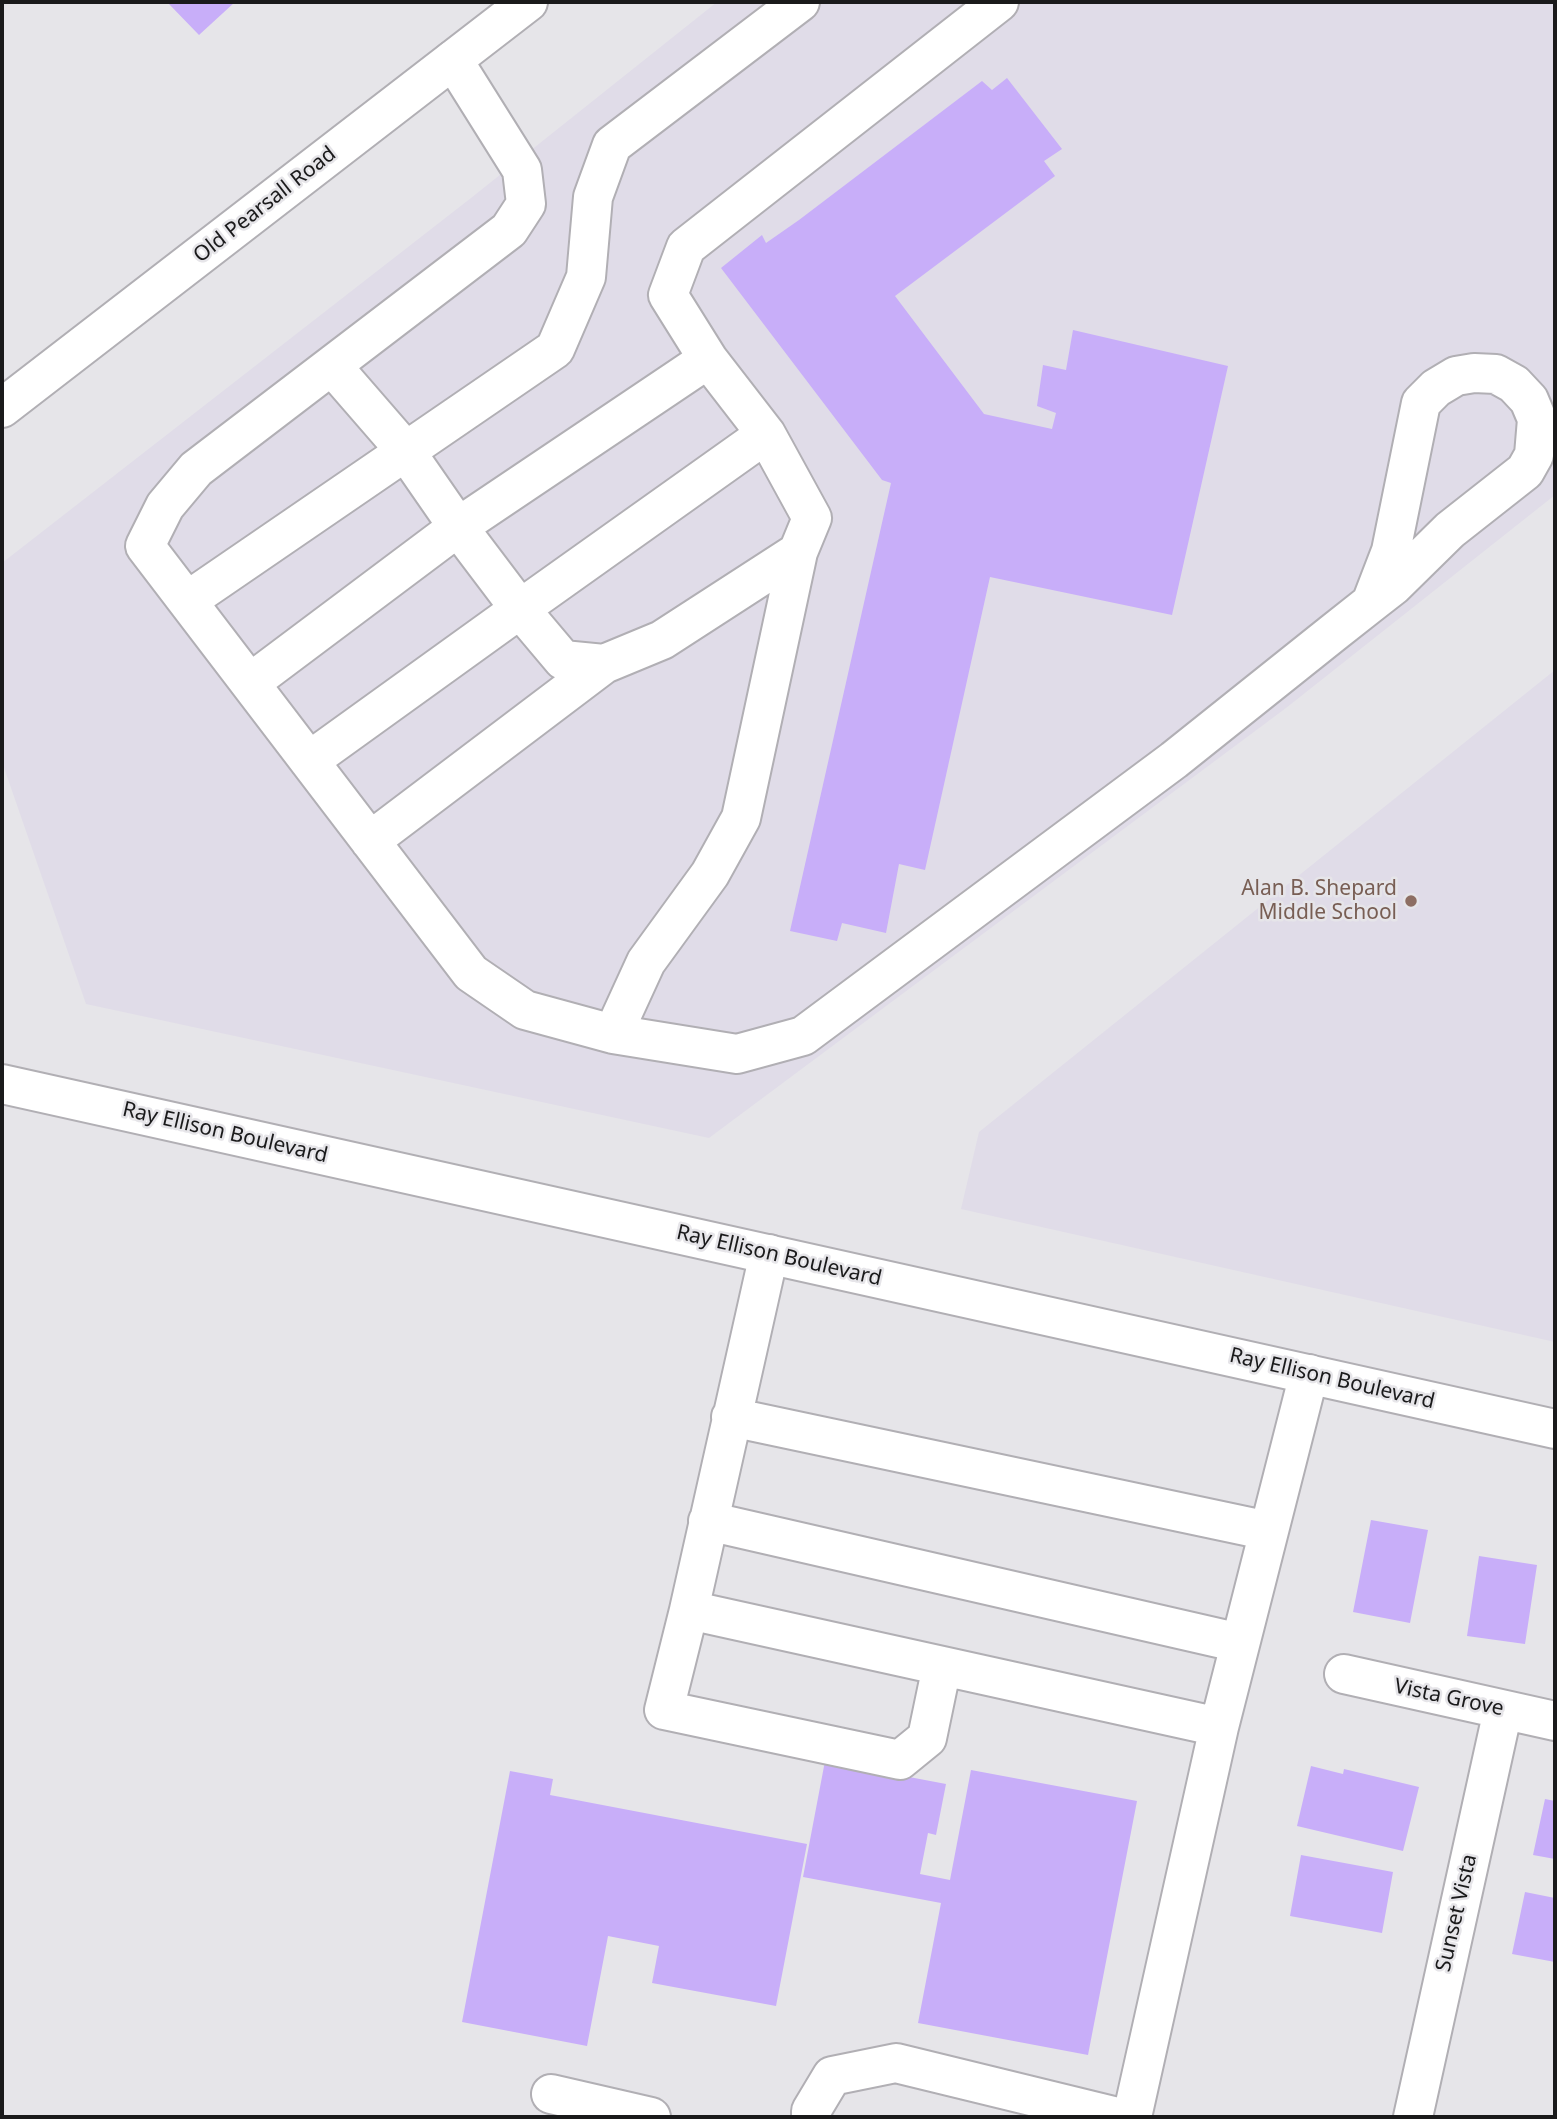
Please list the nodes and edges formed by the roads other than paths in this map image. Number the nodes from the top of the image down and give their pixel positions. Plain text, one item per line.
1 (528, 2) edge
2 (800, 2) edge
3 (999, 2) edge
4 (453, 60) junction
5 (708, 359) junction
6 (332, 366) junction
7 (2, 408) edge
8 (766, 434) junction
9 (404, 449) junction
10 (458, 527) junction
11 (798, 552) junction
12 (187, 601) junction
13 (1371, 603) junction
14 (520, 608) junction
15 (604, 664) junction
16 (250, 683) junction
17 (309, 761) junction
18 (370, 841) junction
19 (613, 1034) junction
20 (2, 1084) edge
21 (769, 1254) junction
22 (1309, 1374) junction
23 (732, 1417) junction
24 (1555, 1429) edge
25 (708, 1521) junction
26 (1269, 1531) junction
27 (689, 1610) junction
28 (1240, 1643) junction
29 (942, 1666) junction
30 (1344, 1674) dead end
31 (1503, 1710) junction
32 (1555, 1721) edge
33 (1219, 1727) junction
34 (551, 2094) dead end
35 (651, 2117) edge
36 (811, 2117) edge
37 (1117, 2117) edge
38 (1132, 2117) edge
39 (1413, 2117) edge

1 - 4 main road, Old Pearsall Road
2 - 9 main road
3 - 5 main road
4 - 6 main road
4 - 7 main road, Old Pearsall Road
5 - 8 main road
5 - 10 main road
6 - 9 main road
6 - 12 main road
8 - 11 main road
8 - 14 main road
9 - 10 main road
9 - 12 main road
10 - 14 main road
10 - 16 main road
11 - 15 main road
11 - 19 main road
12 - 16 main road
13 - 13 main road
13 - 19 main road
14 - 15 main road
14 - 17 main road
15 - 18 main road
16 - 17 main road
17 - 18 main road
18 - 19 main road
20 - 21 main road, Ray Ellison Boulevard
21 - 22 main road, Ray Ellison Boulevard
21 - 23 main road
22 - 24 main road, Ray Ellison Boulevard
22 - 26 main road
23 - 25 main road
23 - 26 main road
25 - 27 main road
25 - 28 main road
26 - 28 main road
27 - 29 main road
27 - 29 main road
28 - 33 main road
29 - 33 main road
30 - 31 main road, Vista Grove
31 - 32 main road, Vista Grove
31 - 39 main road, Sunset Vista
33 - 38 main road
34 - 35 main road
36 - 37 main road

